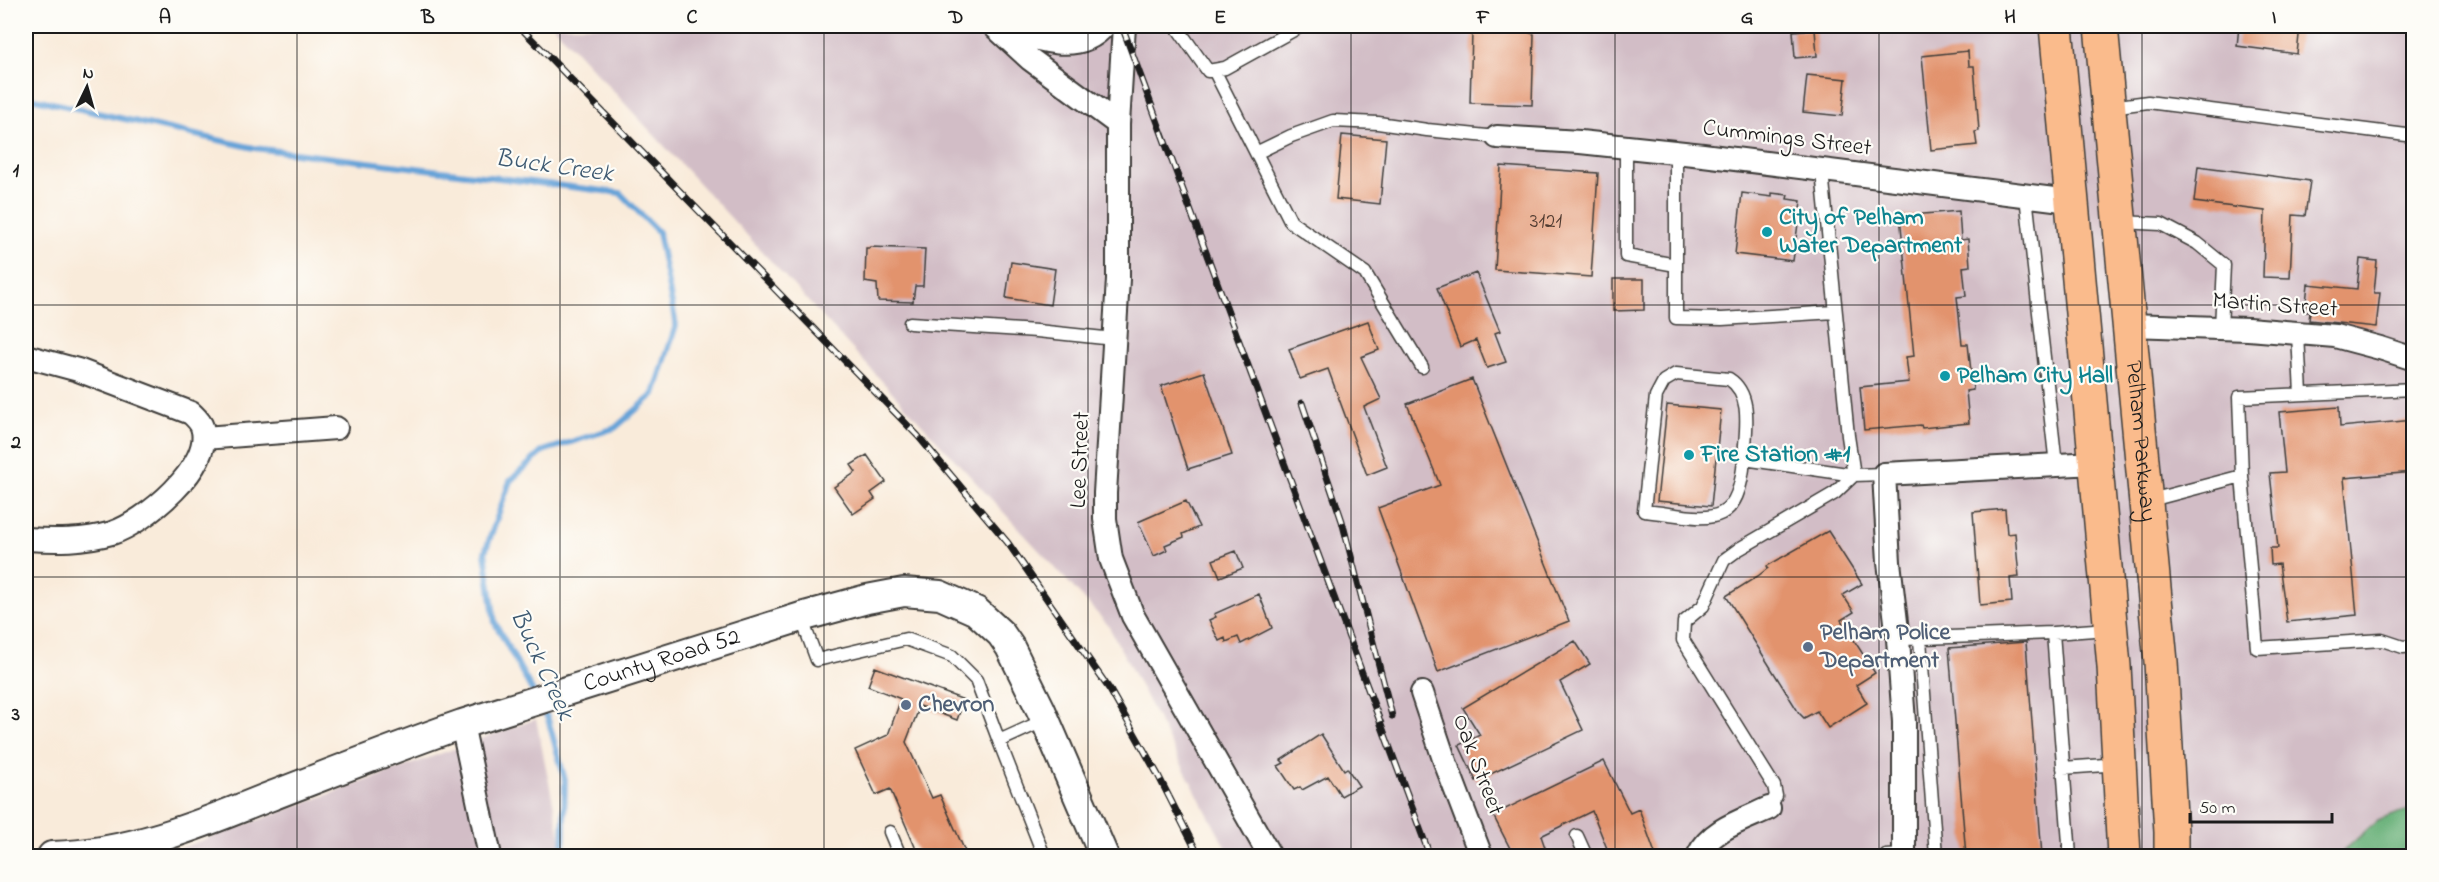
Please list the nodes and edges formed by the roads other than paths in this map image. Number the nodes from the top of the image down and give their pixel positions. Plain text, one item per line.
1 (994, 26) edge
2 (1004, 26) edge
3 (1104, 26) edge
4 (1125, 26) edge
5 (1176, 26) edge
6 (1302, 26) edge
7 (2056, 26) edge
8 (2101, 26) edge
9 (1214, 70) junction
10 (2109, 107) junction
11 (1118, 124) junction
12 (2414, 136) edge
13 (1497, 137) joint
14 (1626, 147) junction
15 (1676, 152) junction
16 (1256, 153) junction
17 (1822, 171) junction
18 (2026, 196) junction
19 (2070, 201) junction
20 (2118, 211) junction
21 (1676, 266) junction
22 (1835, 312) junction
23 (910, 323) dead end
24 (2130, 325) junction
25 (2221, 328) junction
26 (2298, 334) junction
27 (1114, 339) junction
28 (26, 356) edge
29 (2414, 359) edge
30 (1422, 367) dead end
31 (2414, 376) edge
32 (2414, 386) edge
33 (2301, 394) junction
34 (336, 428) dead end
35 (204, 438) junction
36 (1744, 459) junction
37 (2095, 463) junction
38 (2056, 465) junction
39 (1884, 474) junction
40 (1854, 475) junction
41 (2242, 476) junction
42 (2145, 489) junction
43 (26, 539) edge
44 (801, 617) junction
45 (2110, 628) junction
46 (2053, 633) junction
47 (1909, 639) junction
48 (2414, 646) edge
49 (1422, 693) dead end
50 (1045, 720) junction
51 (462, 724) junction
52 (999, 741) junction
53 (2120, 764) junction
54 (2063, 768) junction
55 (1769, 808) joint
56 (890, 832) dead end
57 (1577, 836) dead end
58 (51, 856) edge
59 (490, 856) edge
60 (900, 856) edge
61 (1044, 856) edge
62 (1103, 856) edge
63 (1270, 856) edge
64 (1481, 856) edge
65 (1586, 856) edge
66 (1698, 856) edge
67 (1898, 856) edge
68 (1936, 856) edge
69 (2070, 856) edge
70 (2124, 856) edge
71 (2171, 856) edge

1 - 11 street
2 - 3 street
4 - 11 street, Lee Street
5 - 9 lane
6 - 9 lane
7 - 19 main road, Pelham Parkway
8 - 10 main road, Pelham Parkway
9 - 16 lane
10 - 12 lane
10 - 20 main road, Pelham Parkway
11 - 27 street, Lee Street
13 - 14 street, Cummings Street
13 - 16 lane
14 - 15 street, Cummings Street
14 - 21 lane
15 - 17 street, Cummings Street
15 - 21 lane
16 - 30 lane
17 - 18 street, Cummings Street
17 - 22 lane
18 - 19 street, Cummings Street
18 - 38 lane
19 - 20 main road
19 - 37 main road, Pelham Parkway
20 - 24 main road, Pelham Parkway
20 - 25 lane
21 - 22 lane
22 - 40 lane
23 - 27 lane
24 - 25 street, Martin Street
24 - 42 main road, Pelham Parkway
25 - 26 street, Martin Street
26 - 29 street, Martin Street
26 - 33 lane
27 - 63 street, Lee Street
28 - 35 street
31 - 32 lane
32 - 33 lane
33 - 41 lane
34 - 35 street
35 - 43 street
36 - 36 lane
36 - 40 lane
37 - 38 street
37 - 42 main road
37 - 45 main road, Pelham Parkway
38 - 39 street
39 - 40 lane
39 - 47 street
40 - 55 lane
41 - 42 lane
41 - 48 lane
42 - 71 main road, Pelham Parkway
44 - 50 street, County Road 52
44 - 51 street, County Road 52
44 - 52 lane
45 - 46 lane
45 - 53 main road, Pelham Parkway
46 - 47 lane
46 - 54 lane
47 - 67 street
47 - 68 lane
49 - 64 street, Oak Street
50 - 52 lane
50 - 62 street, County Road 52
51 - 58 street, County Road 52
51 - 59 street
52 - 61 lane
53 - 54 lane
53 - 70 main road, Pelham Parkway
54 - 69 lane
55 - 66 street
56 - 60 lane
57 - 65 lane

